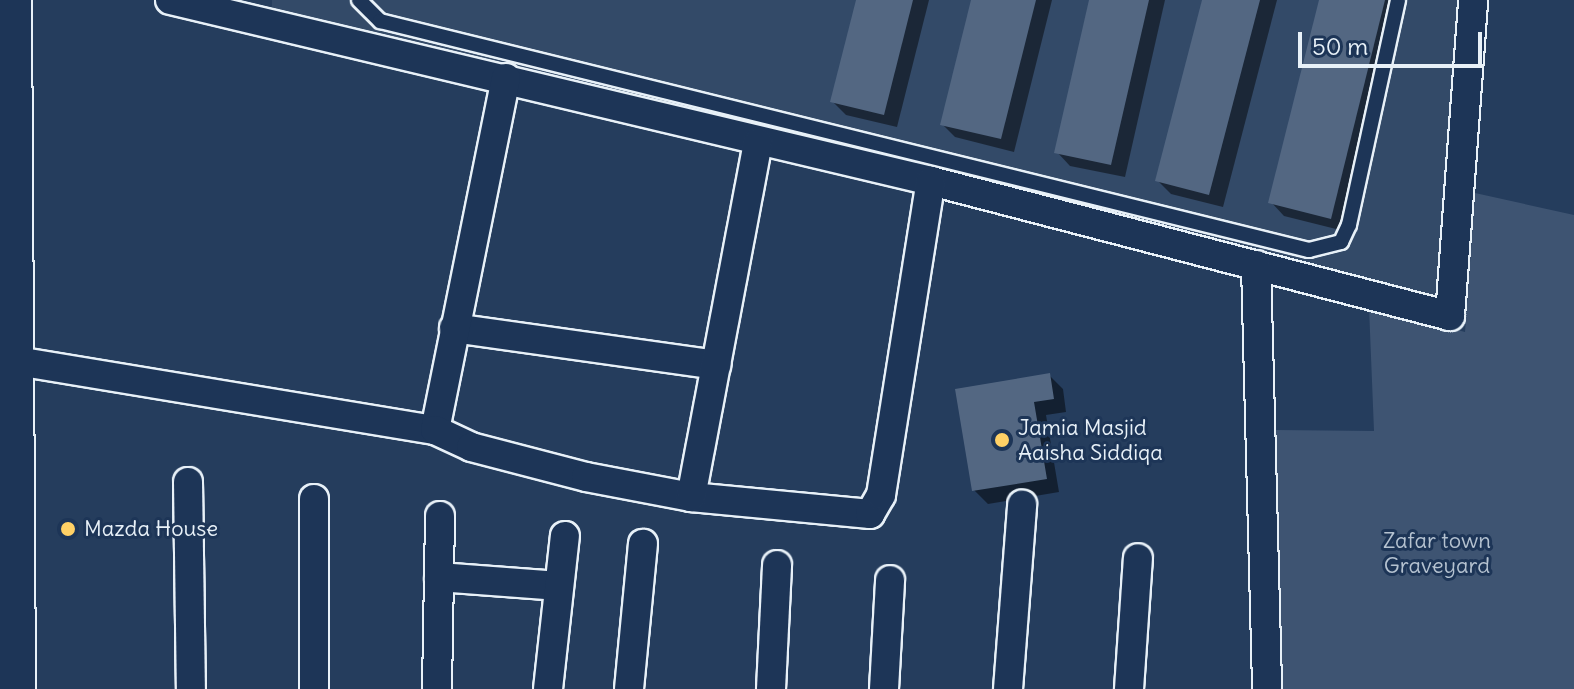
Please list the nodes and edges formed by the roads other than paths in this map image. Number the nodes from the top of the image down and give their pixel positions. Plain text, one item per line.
1 (9, 0) edge
2 (170, 0) edge
3 (359, 0) edge
4 (1398, 0) edge
5 (1473, 0) edge
6 (506, 78) junction
7 (758, 142) junction
8 (931, 181) junction
9 (1256, 265) junction
10 (454, 328) junction
11 (11, 360) junction
12 (716, 365) junction
13 (435, 430) junction
14 (188, 482) dead end
15 (691, 497) junction
16 (314, 499) dead end
17 (1022, 505) dead end
18 (440, 516) dead end
19 (565, 536) dead end
20 (643, 544) dead end
21 (1138, 558) dead end
22 (777, 565) dead end
23 (439, 577) junction
24 (890, 580) dead end
25 (559, 586) junction
26 (13, 689) edge
27 (191, 689) edge
28 (314, 689) edge
29 (437, 689) edge
30 (548, 689) edge
31 (629, 689) edge
32 (771, 689) edge
33 (884, 689) edge
34 (1008, 689) edge
35 (1129, 689) edge
36 (1267, 689) edge

1 - 11 main road
2 - 6 street
3 - 4 lane
5 - 9 street
6 - 7 street
6 - 10 street
7 - 8 street
7 - 12 street
8 - 9 street
8 - 15 street
9 - 36 street
10 - 12 street
10 - 13 street
11 - 13 street
11 - 26 main road
12 - 15 street
13 - 15 street
14 - 27 street
16 - 28 street
17 - 34 street
18 - 23 street
19 - 25 street
20 - 31 street
21 - 35 street
22 - 32 street
23 - 25 street
23 - 29 street
24 - 33 street
25 - 30 street

